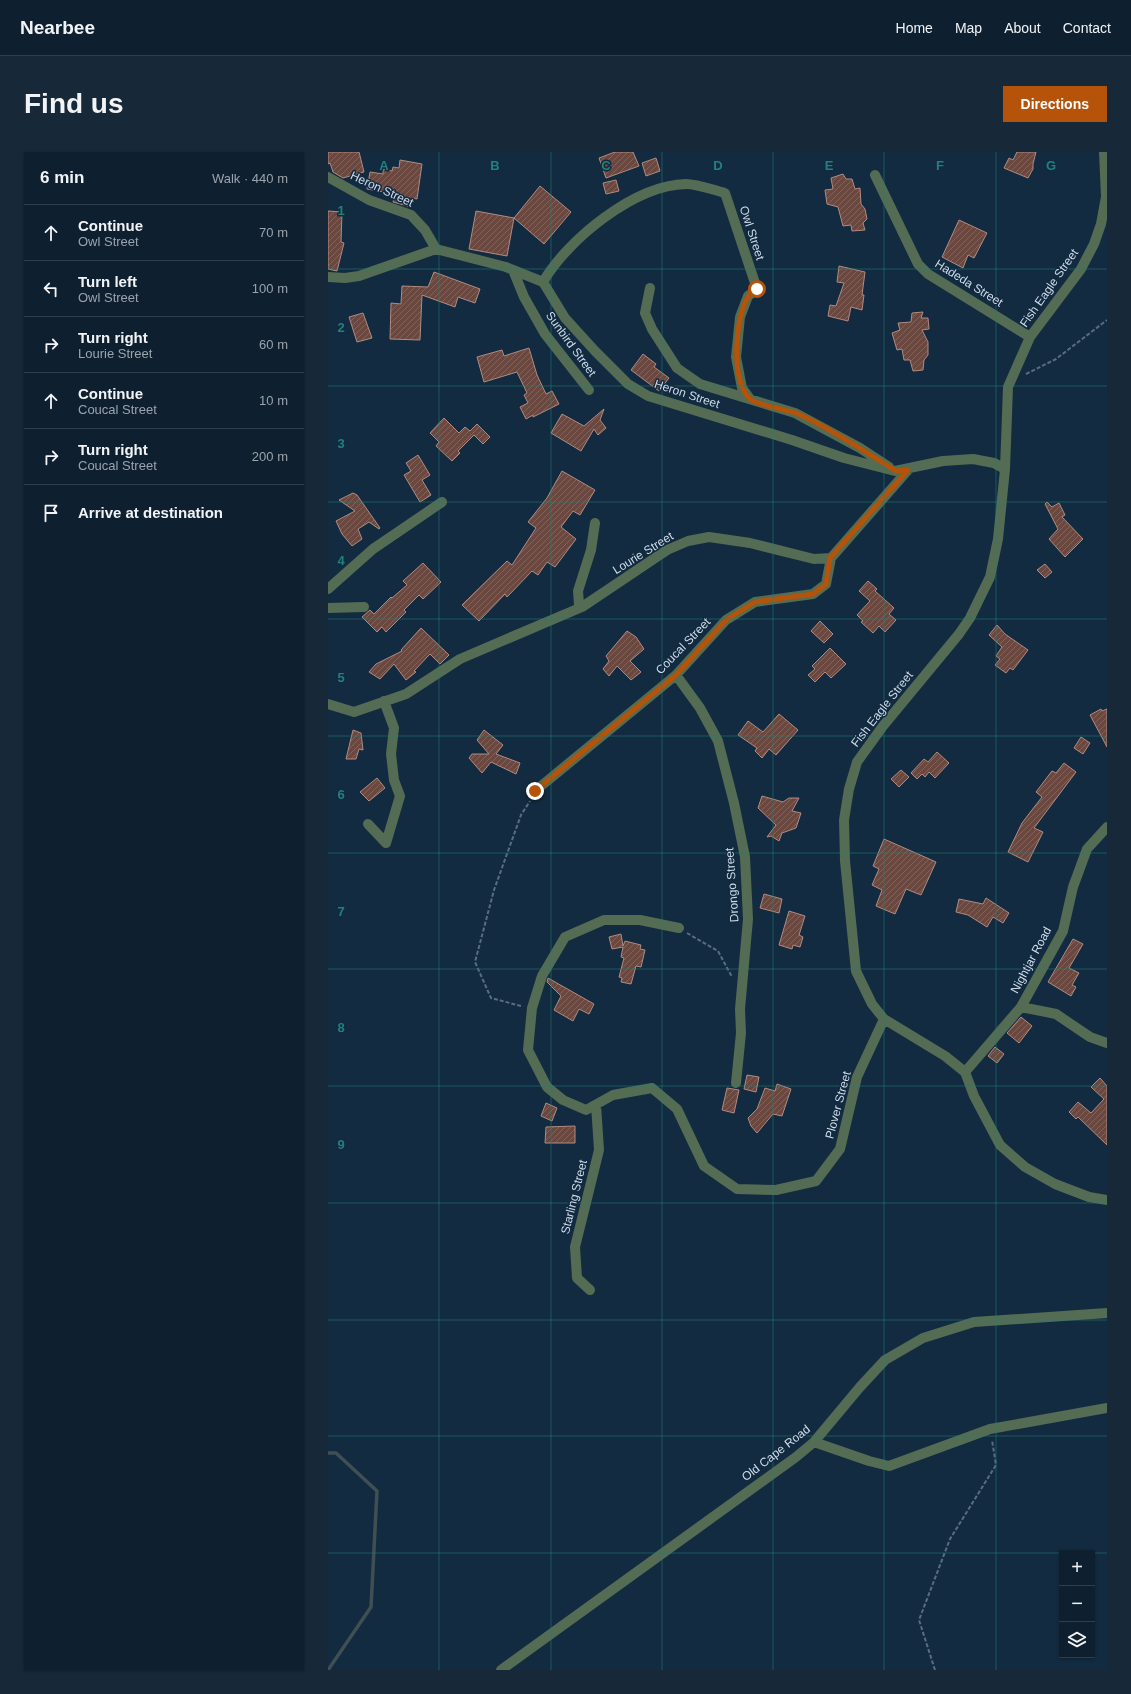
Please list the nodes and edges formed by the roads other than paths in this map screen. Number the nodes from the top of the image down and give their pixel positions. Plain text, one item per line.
1 (1104, 152) edge
2 (875, 175) dead end
3 (328, 177) edge
4 (436, 249) junction
5 (513, 270) junction
6 (328, 277) edge
7 (543, 282) junction
8 (650, 288) dead end
9 (1030, 337) junction
10 (589, 390) dead end
11 (750, 399) junction
12 (1005, 469) junction
13 (908, 470) junction
14 (896, 471) junction
15 (442, 502) dead end
16 (595, 523) dead end
17 (830, 558) junction
18 (328, 589) edge
19 (364, 607) dead end
20 (582, 607) junction
21 (328, 608) edge
22 (676, 675) junction
23 (384, 701) junction
24 (328, 704) edge
25 (535, 791) road end
26 (368, 824) dead end
27 (1107, 827) edge
28 (679, 928) road end
29 (1021, 1007) junction
30 (884, 1019) junction
31 (1107, 1043) edge
32 (965, 1072) junction
33 (736, 1083) dead end
34 (596, 1105) junction
35 (1107, 1200) edge
36 (590, 1290) dead end
37 (1107, 1313) edge
38 (1107, 1408) edge
39 (814, 1442) junction
40 (502, 1670) edge

1 - 9 street, Fish Eagle Street
2 - 9 street, Hadeda Street
3 - 4 street, Heron Street
4 - 5 street
4 - 6 street
5 - 7 street
5 - 10 street, Sunbird Street
7 - 11 street, Owl Street
7 - 14 street, Heron Street
8 - 11 street
9 - 12 street, Fish Eagle Street
11 - 14 street
12 - 13 street
12 - 30 street, Fish Eagle Street
13 - 14 street, Heron Street
13 - 17 street
15 - 18 street
16 - 20 street
17 - 20 street, Lourie Street
17 - 22 street, Coucal Street
19 - 21 street
20 - 23 street, Lourie Street
22 - 25 street, Coucal Street
22 - 33 street, Drongo Street
23 - 24 street, Lourie Street
23 - 26 street
27 - 29 street, Nightjar Road
28 - 34 street, Plover Street
29 - 31 street
29 - 32 street, Nightjar Road
30 - 32 street, Fish Eagle Street
30 - 34 street, Plover Street
32 - 35 street
34 - 36 street, Starling Street
37 - 39 street, Old Cape Road
38 - 39 street
39 - 40 street, Old Cape Road

